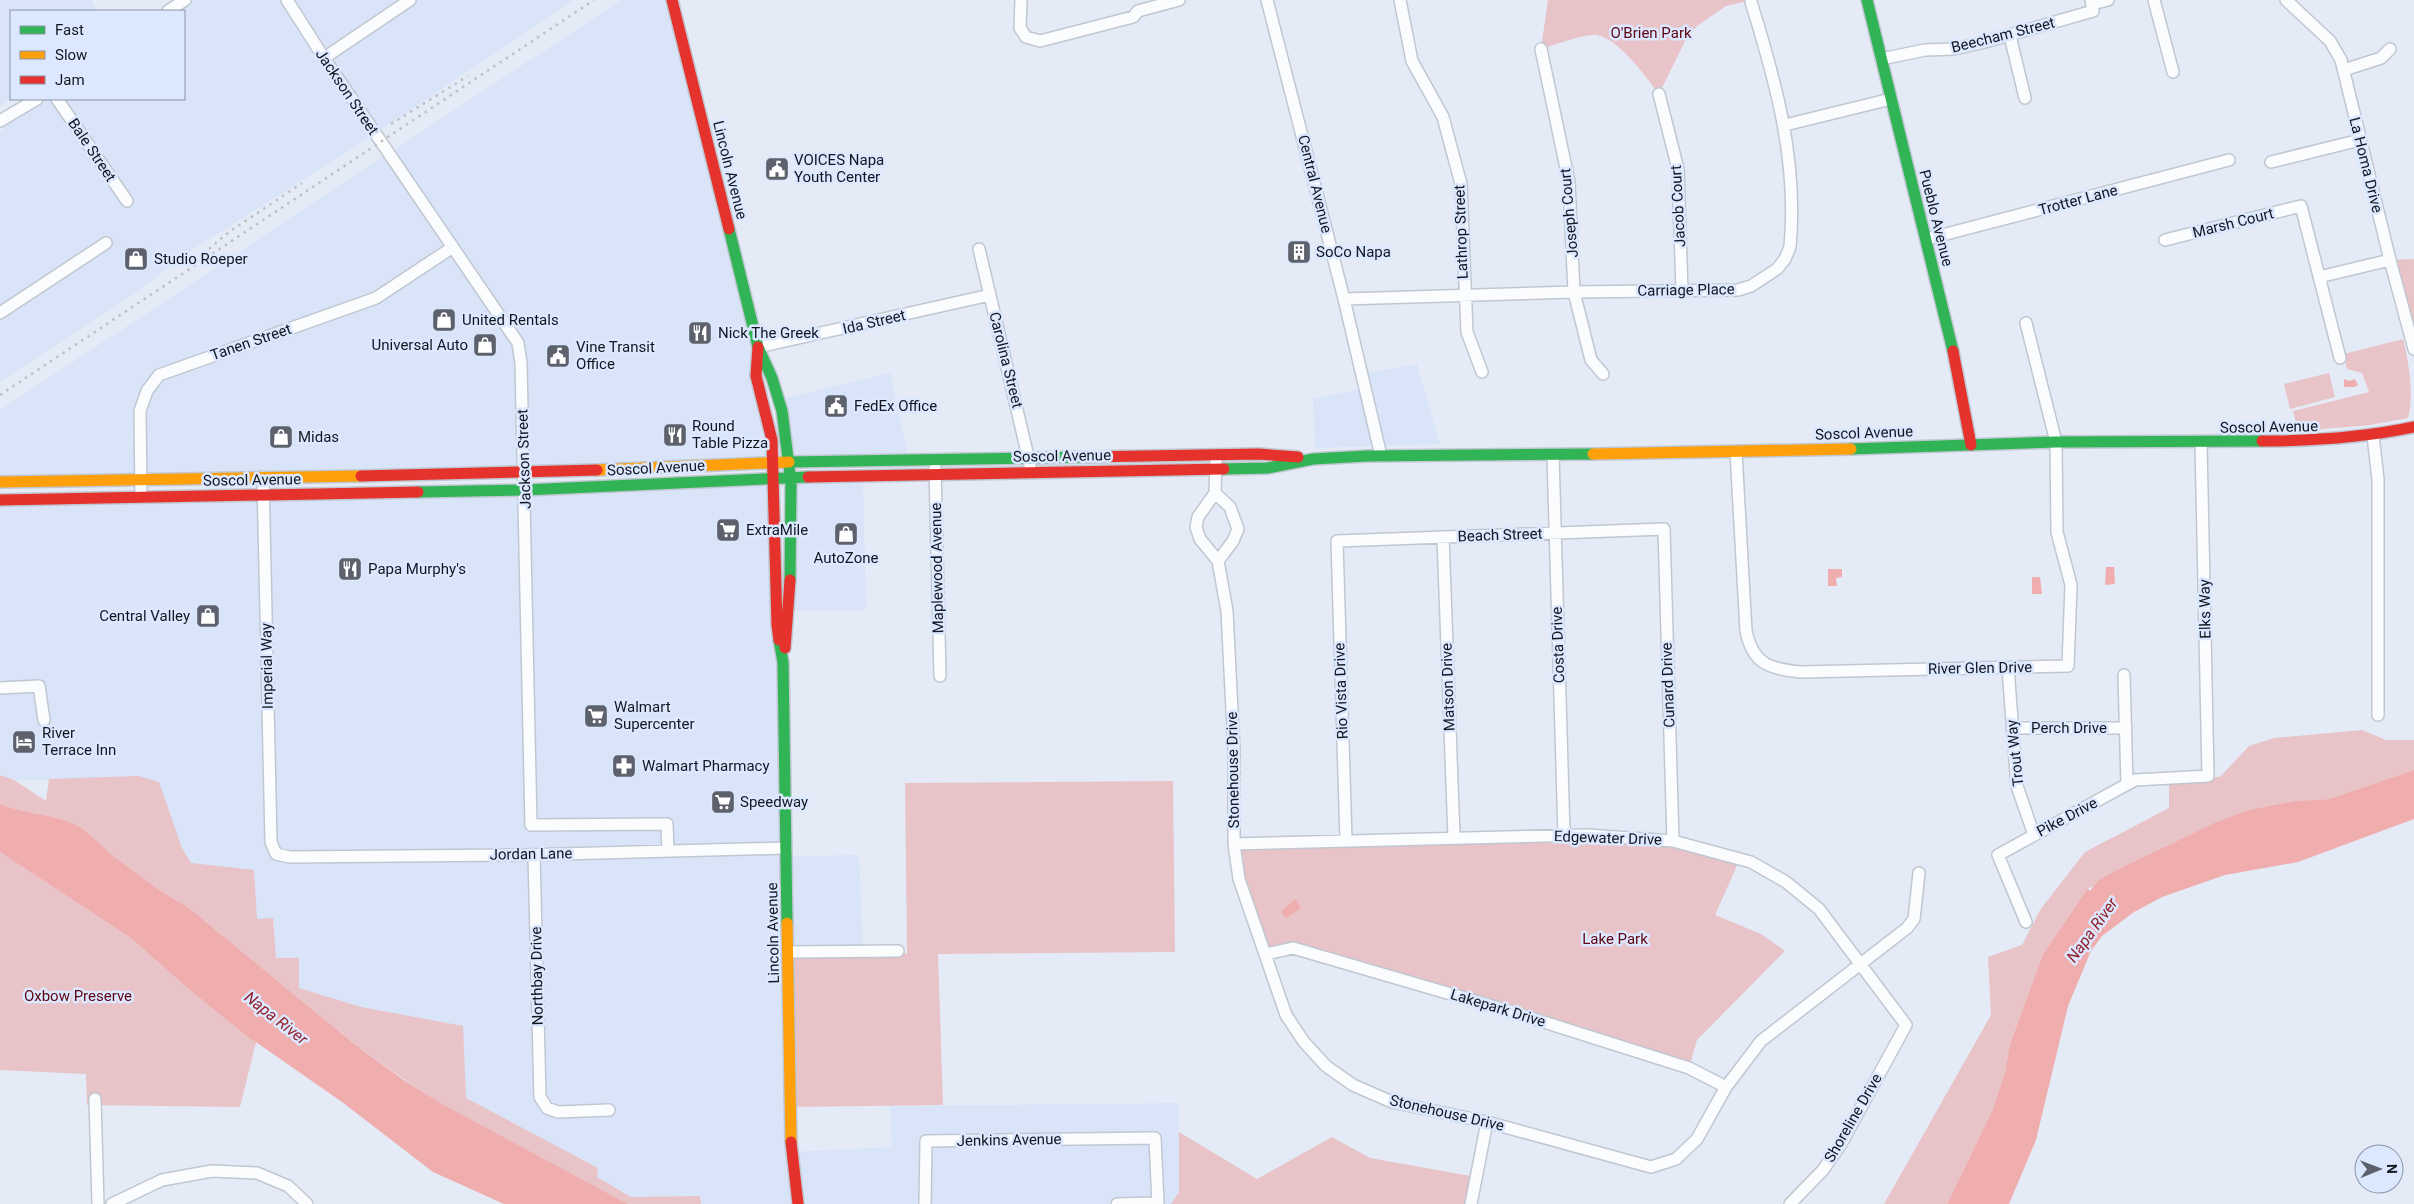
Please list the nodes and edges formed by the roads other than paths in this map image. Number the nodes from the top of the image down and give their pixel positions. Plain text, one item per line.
1 (185, 0) edge
2 (287, 0) edge
3 (410, 0) edge
4 (672, 0) edge
5 (1021, 0) edge
6 (1179, 0) edge
7 (1267, 0) edge
8 (1400, 0) edge
9 (1867, 0) edge
10 (2108, 0) edge
11 (2154, 0) edge
12 (2286, 0) edge
13 (1751, 2) dead end
14 (2092, 5) edge
15 (1137, 6) edge
16 (170, 10) edge
17 (2010, 36) junction
18 (1541, 49) dead end
19 (2390, 49) dead end
20 (324, 58) junction
21 (1882, 59) junction
22 (2344, 70) junction
23 (2173, 72) dead end
24 (1659, 94) dead end
25 (2025, 98) dead end
26 (1891, 99) junction
27 (34, 100) edge
28 (58, 100) edge
29 (0, 121) edge
30 (1785, 125) junction
31 (2360, 140) junction
32 (2228, 160) dead end
33 (2271, 162) dead end
34 (127, 201) dead end
35 (1927, 239) junction
36 (2165, 240) dead end
37 (106, 243) dead end
38 (453, 248) junction
39 (979, 250) dead end
40 (2390, 260) junction
41 (2319, 277) junction
42 (1682, 291) junction
43 (1574, 292) junction
44 (990, 295) junction
45 (1464, 295) junction
46 (1344, 299) junction
47 (0, 314) edge
48 (2026, 322) dead end
49 (758, 347) junction
50 (2414, 349) edge
51 (2340, 358) dead end
52 (1482, 372) dead end
53 (1603, 374) dead end
54 (2414, 427) edge
55 (2373, 436) junction
56 (2056, 442) junction
57 (2201, 443) junction
58 (1971, 445) junction
59 (1736, 452) junction
60 (1216, 455) junction
61 (1553, 455) junction
62 (1380, 456) junction
63 (1030, 458) junction
64 (934, 459) junction
65 (1313, 459) junction
66 (772, 462) junction
67 (790, 462) junction
68 (1215, 469) junction
69 (525, 472) junction
70 (1030, 472) junction
71 (935, 474) junction
72 (263, 477) junction
73 (773, 477) junction
74 (791, 477) junction
75 (141, 479) junction
76 (0, 482) edge
77 (525, 490) junction
78 (1215, 493) junction
79 (263, 495) junction
80 (141, 497) junction
81 (0, 500) edge
82 (1664, 529) joint
83 (1555, 533) junction
84 (1443, 537) junction
85 (1336, 541) joint
86 (1218, 562) junction
87 (783, 662) junction
88 (2008, 668) junction
89 (2124, 675) dead end
90 (940, 676) dead end
91 (0, 688) edge
92 (2378, 715) dead end
93 (44, 720) dead end
94 (2012, 728) junction
95 (2126, 728) junction
96 (2208, 776) joint
97 (2127, 784) junction
98 (1564, 835) junction
99 (2034, 835) junction
100 (1454, 837) junction
101 (1346, 841) junction
102 (1673, 841) junction
103 (1234, 844) junction
104 (786, 848) junction
105 (668, 851) junction
106 (276, 854) joint
107 (534, 855) junction
108 (1919, 873) dead end
109 (2026, 922) dead end
110 (898, 951) dead end
111 (789, 952) junction
112 (1266, 954) junction
113 (1860, 964) junction
114 (1906, 1025) joint
115 (1726, 1086) junction
116 (94, 1099) dead end
117 (609, 1110) dead end
118 (1487, 1122) junction
119 (1158, 1203) edge
120 (98, 1204) edge
121 (112, 1204) edge
122 (307, 1204) edge
123 (798, 1204) edge
124 (925, 1204) edge
125 (1117, 1204) edge
126 (1471, 1204) edge
127 (1790, 1204) edge

1 - 16 street
2 - 20 street, Jackson Street
3 - 20 street
4 - 49 main road, Lincoln Avenue
5 - 15 street
6 - 15 street
7 - 46 street, Central Avenue
8 - 45 street, Lathrop Street
9 - 21 main road, Pueblo Avenue
10 - 14 street, Beecham Street
11 - 23 street
12 - 22 street, La Homa Drive
13 - 30 street, Carriage Place
14 - 17 street, Beecham Street
17 - 21 street, Beecham Street
17 - 25 street
18 - 43 street, Joseph Court
19 - 22 street
20 - 38 street, Jackson Street
21 - 26 main road, Pueblo Avenue
22 - 31 street, La Homa Drive
24 - 42 street, Jacob Court
26 - 30 street
26 - 35 main road, Pueblo Avenue
27 - 29 street
28 - 34 street, Bale Street
30 - 42 street, Carriage Place
31 - 33 street
31 - 40 street, La Homa Drive
32 - 35 street, Trotter Lane
35 - 58 main road, Pueblo Avenue
36 - 41 street, Marsh Court
37 - 47 street
38 - 69 street, Jackson Street
38 - 75 street, Tanen Street
39 - 44 street, Carolina Street
40 - 41 street
40 - 50 street, La Homa Drive
41 - 51 street
42 - 43 street, Carriage Place
43 - 45 street, Carriage Place
43 - 53 street, Joseph Court
44 - 49 street, Ida Street
44 - 63 street, Carolina Street
45 - 46 street, Carriage Place
45 - 52 street, Lathrop Street
46 - 62 street, Central Avenue
48 - 56 street, River Glen Drive
49 - 66 main road, Lincoln Avenue
49 - 67 main road, Lincoln Avenue
54 - 55 main road, Soscol Avenue
55 - 57 main road, Soscol Avenue
55 - 92 street
56 - 57 main road, Soscol Avenue
56 - 58 main road, Soscol Avenue
56 - 88 street, River Glen Drive
57 - 96 street, Elks Way
58 - 59 main road, Soscol Avenue
59 - 61 main road, Soscol Avenue
59 - 88 street, River Glen Drive
60 - 63 main road, Soscol Avenue
60 - 65 main road, Soscol Avenue
60 - 68 street
61 - 62 main road, Soscol Avenue
61 - 83 street, Costa Drive
62 - 65 main road, Soscol Avenue
63 - 64 main road, Soscol Avenue
63 - 70 street, Carolina Street
64 - 67 main road, Soscol Avenue
64 - 71 street, Maplewood Avenue
65 - 68 main road, Soscol Avenue
66 - 67 main road, Soscol Avenue
66 - 69 main road, Soscol Avenue
66 - 73 main road, Lincoln Avenue
67 - 74 main road, Lincoln Avenue
68 - 70 main road, Soscol Avenue
68 - 78 street
69 - 72 main road, Soscol Avenue
69 - 77 street, Jackson Street
70 - 71 main road, Soscol Avenue
71 - 74 main road, Soscol Avenue
71 - 90 street, Maplewood Avenue
72 - 75 main road, Soscol Avenue
72 - 79 street, Imperial Way
73 - 74 main road, Soscol Avenue
73 - 77 main road, Soscol Avenue
73 - 87 main road, Lincoln Avenue
74 - 87 main road, Lincoln Avenue
75 - 76 main road, Soscol Avenue
75 - 80 street, Tanen Street
77 - 79 main road, Soscol Avenue
77 - 105 street, Jackson Street
78 - 86 street, Stonehouse Drive
78 - 86 street
79 - 80 main road, Soscol Avenue
79 - 106 street, Imperial Way
80 - 81 main road, Soscol Avenue
82 - 83 street, Beach Street
82 - 102 street, Cunard Drive
83 - 84 street, Beach Street
83 - 98 street, Costa Drive
84 - 85 street, Beach Street
84 - 100 street, Matson Drive
85 - 101 street, Rio Vista Drive
86 - 103 street, Stonehouse Drive
87 - 104 main road, Lincoln Avenue
88 - 94 street, Trout Way
89 - 95 street
91 - 93 street
94 - 95 street, Perch Drive
94 - 99 street, Trout Way
95 - 97 street
96 - 97 street, Pike Drive
97 - 99 street, Pike Drive
98 - 100 street, Edgewater Drive
98 - 102 street, Edgewater Drive
99 - 109 street, Pike Drive
100 - 101 street, Edgewater Drive
101 - 103 street, Edgewater Drive
102 - 113 street, Edgewater Drive
103 - 112 street, Stonehouse Drive
104 - 105 street, Jordan Lane
104 - 111 main road, Lincoln Avenue
105 - 107 street, Jordan Lane
106 - 107 street, Jordan Lane
107 - 117 street, Northbay Drive
108 - 113 street, Stonehouse Drive
110 - 111 street
111 - 123 main road, Lincoln Avenue
112 - 115 street, Lakepark Drive
112 - 118 street, Stonehouse Drive
113 - 114 street, Edgewater Drive
113 - 115 street, Stonehouse Drive
114 - 127 street, Shoreline Drive
115 - 118 street, Stonehouse Drive
116 - 120 street
118 - 126 street
119 - 124 street, Jenkins Avenue
119 - 125 street
121 - 122 street

